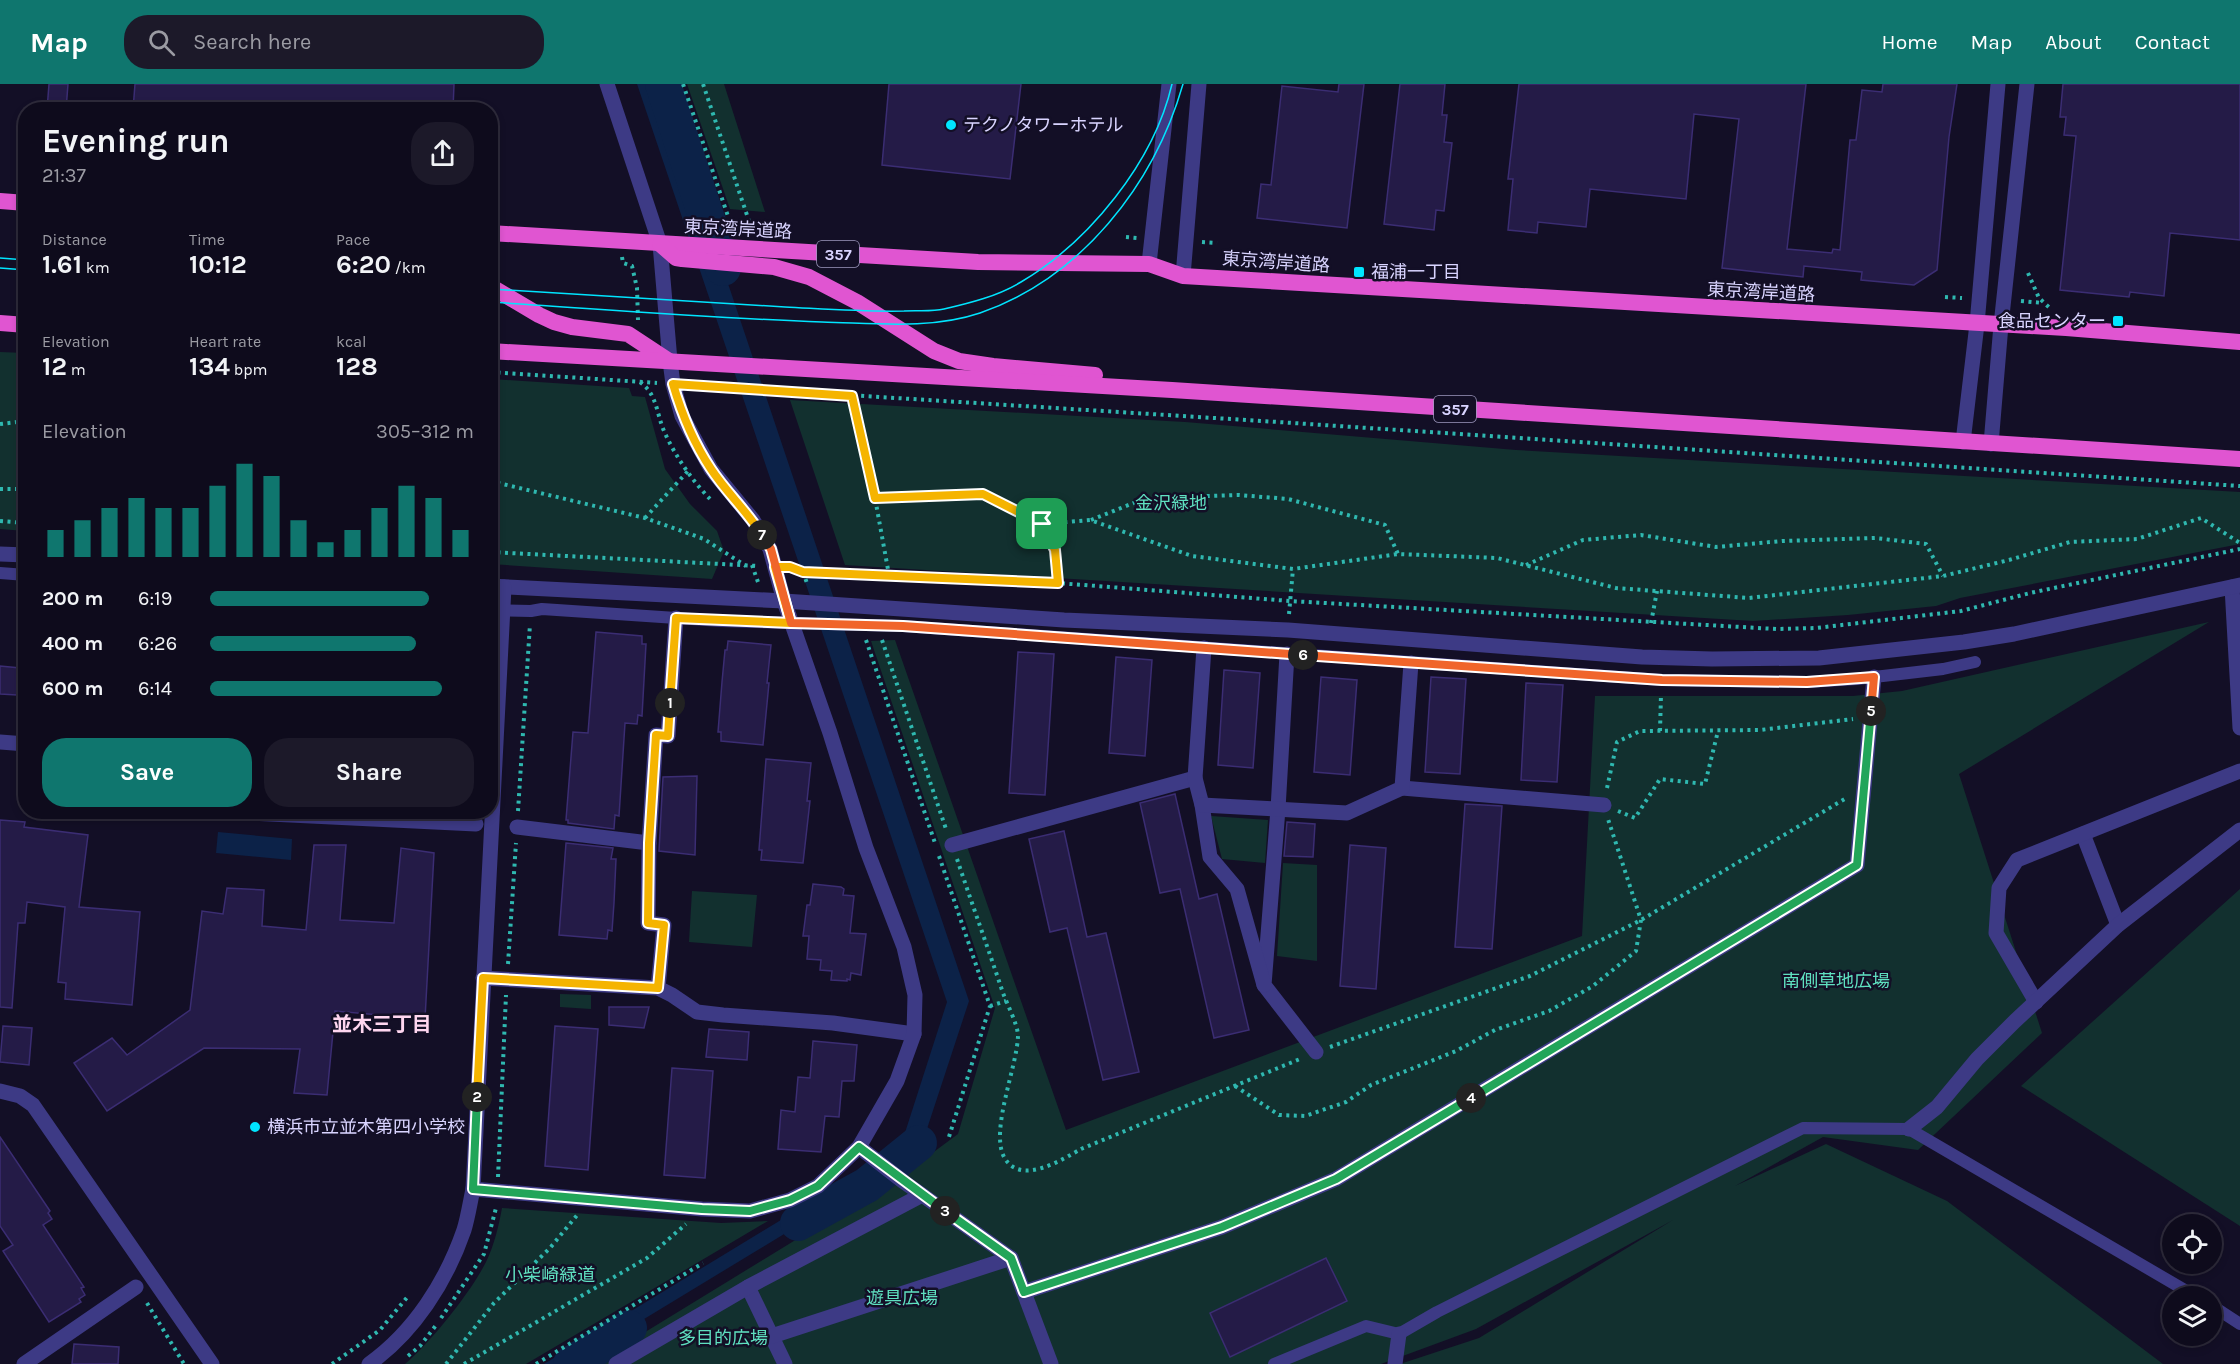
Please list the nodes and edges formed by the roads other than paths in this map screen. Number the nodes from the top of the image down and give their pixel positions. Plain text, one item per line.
1 (607, 84) edge
2 (1169, 84) edge
3 (1199, 84) edge
4 (1998, 84) edge
5 (2027, 84) edge
6 (0, 201) edge
7 (18, 202) edge
8 (498, 234) edge
9 (660, 244) junction
10 (1149, 264) junction
11 (1183, 276) junction
12 (498, 291) edge
13 (0, 323) edge
14 (18, 324) edge
15 (1977, 324) junction
16 (2001, 325) junction
17 (2240, 342) edge
18 (498, 351) edge
19 (670, 362) junction
20 (1172, 390) junction
21 (1963, 442) junction
22 (1991, 444) junction
23 (2240, 459) edge
24 (0, 554) edge
25 (18, 555) edge
26 (0, 573) edge
27 (18, 574) edge
28 (498, 586) edge
29 (2236, 586) edge
30 (784, 601) junction
31 (498, 611) edge
32 (676, 618) junction
33 (791, 623) junction
34 (1204, 648) junction
35 (1287, 654) junction
36 (1975, 662) dead end
37 (1411, 663) junction
38 (1874, 677) junction
39 (2240, 727) edge
40 (0, 742) edge
41 (18, 743) edge
42 (2240, 771) edge
43 (1195, 778) junction
44 (1402, 788) junction
45 (1202, 805) junction
46 (1604, 805) road end
47 (1278, 809) junction
48 (374, 819) edge
49 (489, 819) edge
50 (476, 824) dead end
51 (517, 827) dead end
52 (2240, 830) edge
53 (2084, 834) junction
54 (649, 843) junction
55 (952, 846) dead end
56 (2118, 925) junction
57 (483, 978) junction
58 (1264, 985) junction
59 (658, 988) junction
60 (2036, 1002) junction
61 (914, 1034) junction
62 (1316, 1052) road end
63 (0, 1091) edge
64 (1909, 1129) junction
65 (865, 1152) junction
66 (473, 1189) junction
67 (922, 1195) junction
68 (1011, 1258) junction
69 (2178, 1286) edge
70 (136, 1287) dead end
71 (748, 1287) junction
72 (1024, 1292) junction
73 (2222, 1312) edge
74 (2240, 1324) edge
75 (1399, 1334) junction
76 (772, 1336) junction
77 (24, 1364) edge
78 (212, 1364) edge
79 (369, 1364) edge
80 (616, 1364) edge
81 (785, 1364) edge
82 (1051, 1364) edge
83 (1274, 1364) edge
84 (1395, 1364) edge

1 - 9 street
2 - 10 street
3 - 11 street
4 - 15 street
5 - 16 street
6 - 7 highway
8 - 9 highway, 東京湾岸道路 / 357
9 - 10 highway, 東京湾岸道路 / 357
9 - 19 street
9 - 20 highway, 357
10 - 11 highway, 東京湾岸道路 / 357
11 - 15 highway, 東京湾岸道路 / 357
12 - 19 highway
13 - 14 highway
15 - 16 highway, 東京湾岸道路 / 357
15 - 21 street
16 - 17 highway, 東京湾岸道路 / 357
16 - 22 street
18 - 19 highway, 357
19 - 20 highway, 357
19 - 30 street
20 - 21 highway, 357
21 - 22 highway, 357
22 - 23 highway, 357
24 - 25 street
26 - 27 lane
28 - 30 street
29 - 30 street
29 - 39 street
30 - 33 street
31 - 32 lane
32 - 33 lane
32 - 54 street
33 - 34 lane
33 - 61 street
34 - 35 lane
34 - 43 street
35 - 37 lane
35 - 47 street
36 - 38 lane
37 - 38 lane
37 - 44 street
38 - 72 street
40 - 41 street
42 - 53 street
43 - 45 street
43 - 55 street
44 - 46 street
44 - 47 street
45 - 47 street
45 - 58 street
47 - 58 street
48 - 50 street
49 - 57 street
51 - 54 street
52 - 56 street
53 - 56 street
53 - 60 street
54 - 59 street
56 - 60 street
57 - 59 street
57 - 66 street
58 - 62 street
59 - 61 street
60 - 64 street
61 - 65 street
63 - 78 street
64 - 69 lane
64 - 75 lane
65 - 66 street
65 - 67 street
66 - 79 street
67 - 68 street
67 - 71 street
68 - 72 street
68 - 76 street
70 - 77 street
71 - 76 street
71 - 80 street
72 - 82 street
73 - 74 lane
75 - 83 lane
75 - 84 street
76 - 81 street

